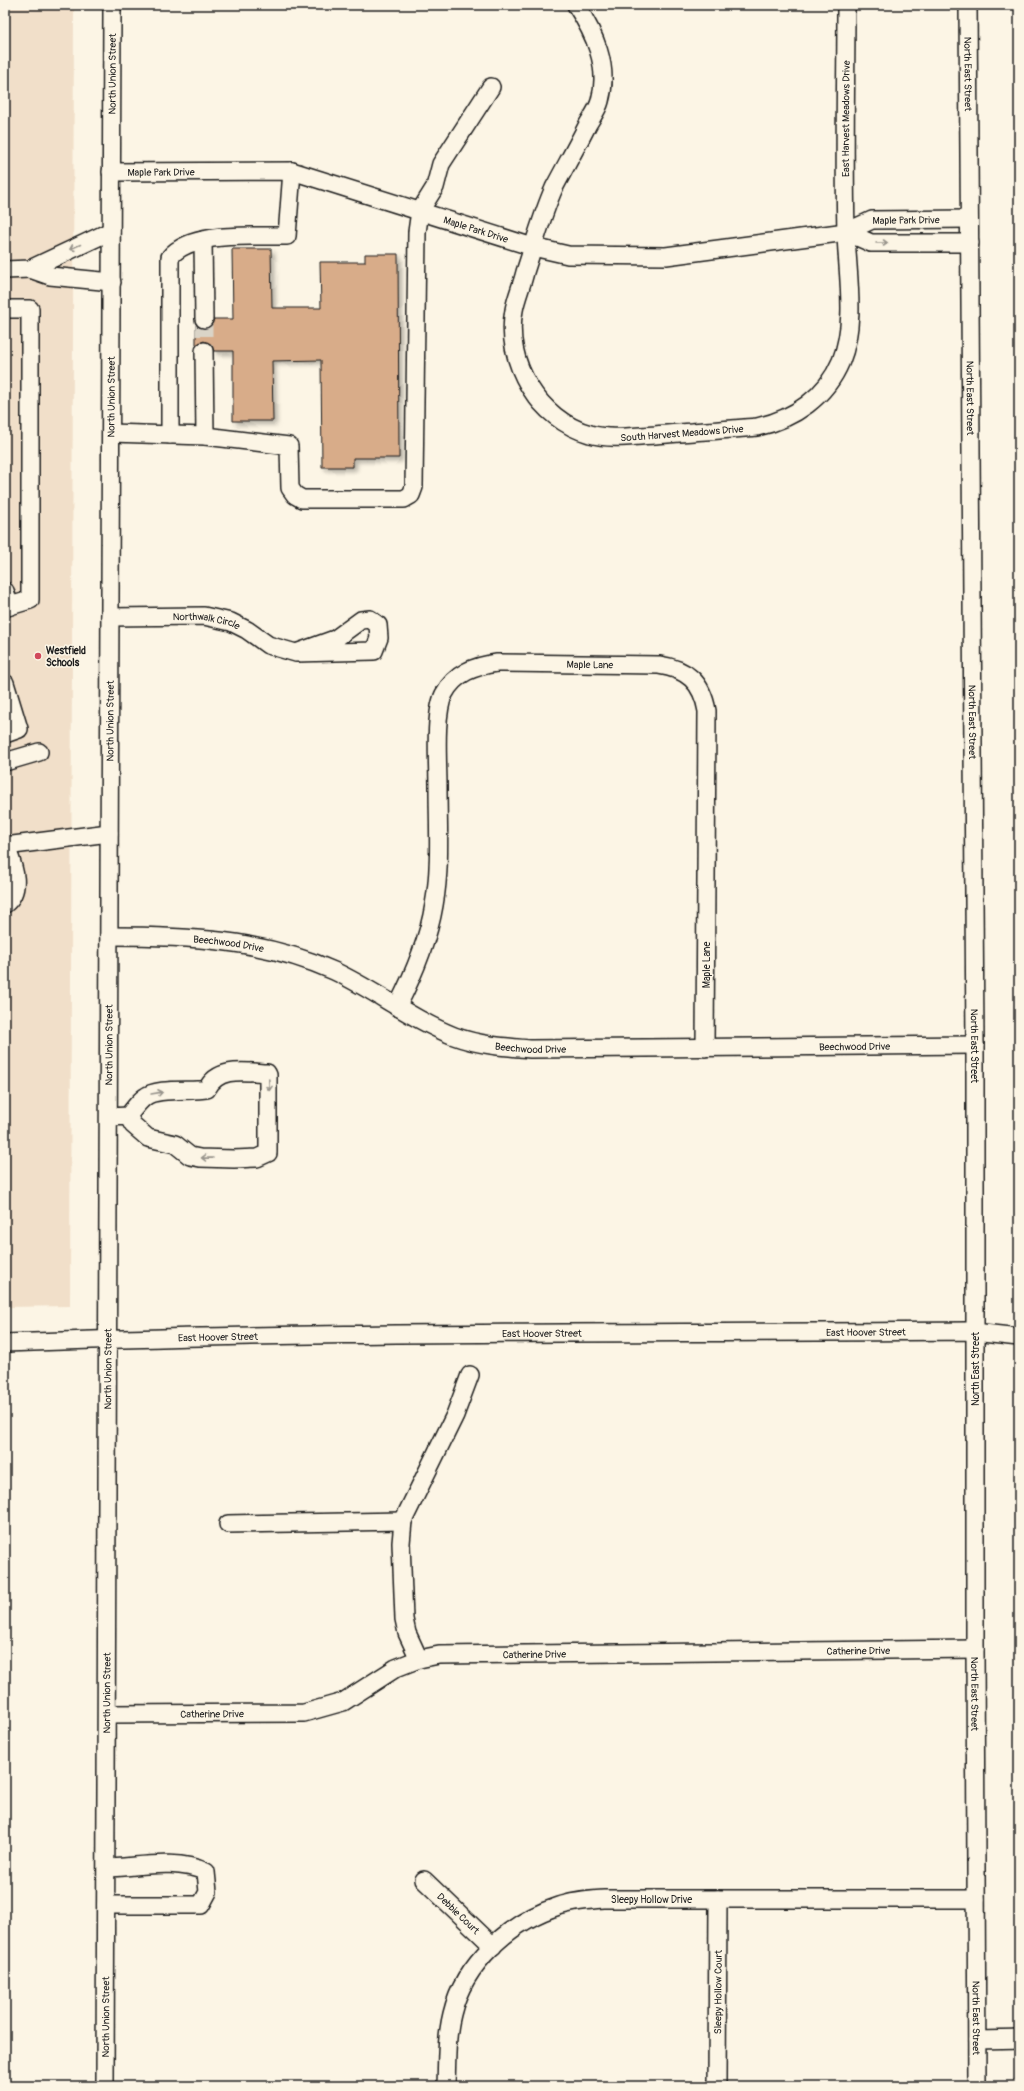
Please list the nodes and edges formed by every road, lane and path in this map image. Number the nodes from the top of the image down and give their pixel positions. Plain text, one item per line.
1 (112, 5) edge
2 (576, 5) edge
3 (846, 5) edge
4 (968, 5) edge
5 (492, 87) dead end
6 (292, 171) junction
7 (111, 172) junction
8 (420, 211) junction
9 (969, 219) junction
10 (111, 231) junction
11 (846, 232) junction
12 (203, 240) junction
13 (970, 244) junction
14 (533, 247) junction
15 (30, 269) junction
16 (5, 270) edge
17 (112, 282) junction
18 (5, 309) edge
19 (204, 319) tunnel mouth
20 (204, 351) tunnel mouth
21 (111, 433) junction
22 (170, 435) junction
23 (205, 436) junction
24 (7, 601) edge
25 (110, 617) junction
26 (296, 653) dead end
27 (5, 683) edge
28 (5, 734) edge
29 (39, 752) dead end
30 (5, 762) edge
31 (109, 833) junction
32 (5, 845) edge
33 (5, 904) edge
34 (109, 936) junction
35 (397, 1007) junction
36 (975, 1045) junction
37 (705, 1048) junction
38 (128, 1116) junction
39 (109, 1117) junction
40 (976, 1331) junction
41 (1019, 1338) edge
42 (108, 1339) junction
43 (5, 1343) edge
44 (470, 1375) dead end
45 (404, 1521) junction
46 (228, 1524) dead end
47 (975, 1649) junction
48 (419, 1659) junction
49 (108, 1714) junction
50 (107, 1868) junction
51 (424, 1880) dead end
52 (718, 1899) junction
53 (976, 1899) junction
54 (106, 1905) junction
55 (493, 1946) junction
56 (1019, 2039) edge
57 (977, 2040) junction
58 (105, 2086) edge
59 (446, 2086) edge
60 (717, 2086) edge
61 (977, 2086) edge

1 - 7 street, North Union Street
2 - 14 street, South Harvest Meadows Drive
3 - 11 street, East Harvest Meadows Drive
4 - 9 street, North East Street
5 - 8 street
6 - 7 street, Maple Park Drive
6 - 8 street, Maple Park Drive
6 - 12 street
7 - 10 street, North Union Street
8 - 14 street, Maple Park Drive
8 - 23 street
9 - 11 street, Maple Park Drive
9 - 13 street, North East Street
10 -> 15 street
10 - 17 street, North Union Street
11 -> 13 street, Maple Park Drive
11 - 14 street, Maple Park Drive
11 - 14 street, South Harvest Meadows Drive
12 - 19 street
12 - 22 street
13 - 36 street, North East Street
15 - 16 street
15 - 17 street
17 - 21 street, North Union Street
18 - 24 street
20 - 23 street
21 - 22 street
21 - 25 street, North Union Street
22 - 23 street
25 - 26 street, Northwalk Circle
25 - 31 street, North Union Street
27 - 28 street
29 - 30 street
31 - 32 street
31 - 34 street, North Union Street
32 - 33 street
34 - 35 street, Beechwood Drive
34 - 39 street, North Union Street
35 - 37 street, Beechwood Drive
35 - 37 street, Maple Lane
36 - 37 street, Beechwood Drive
36 - 40 street, North East Street
38 -> 38 street
38 - 39 street
39 - 42 street, North Union Street
40 - 41 street, East Hoover Street
40 - 42 street, East Hoover Street
40 - 47 street, North East Street
42 - 43 street, East Hoover Street
42 - 49 street, North Union Street
44 - 45 street
45 - 46 street
45 - 48 street
47 - 48 street, Catherine Drive
47 - 53 street, North East Street
48 - 49 street, Catherine Drive
49 - 50 street, North Union Street
50 - 54 street, North Union Street
50 - 54 street
51 - 55 street, Debbie Court
52 - 53 street, Sleepy Hollow Drive
52 - 55 street, Sleepy Hollow Drive
52 - 60 street, Sleepy Hollow Court
53 - 57 street, North East Street
54 - 58 street, North Union Street
55 - 59 street, Sleepy Hollow Drive
56 - 57 street
57 - 61 street, North East Street

